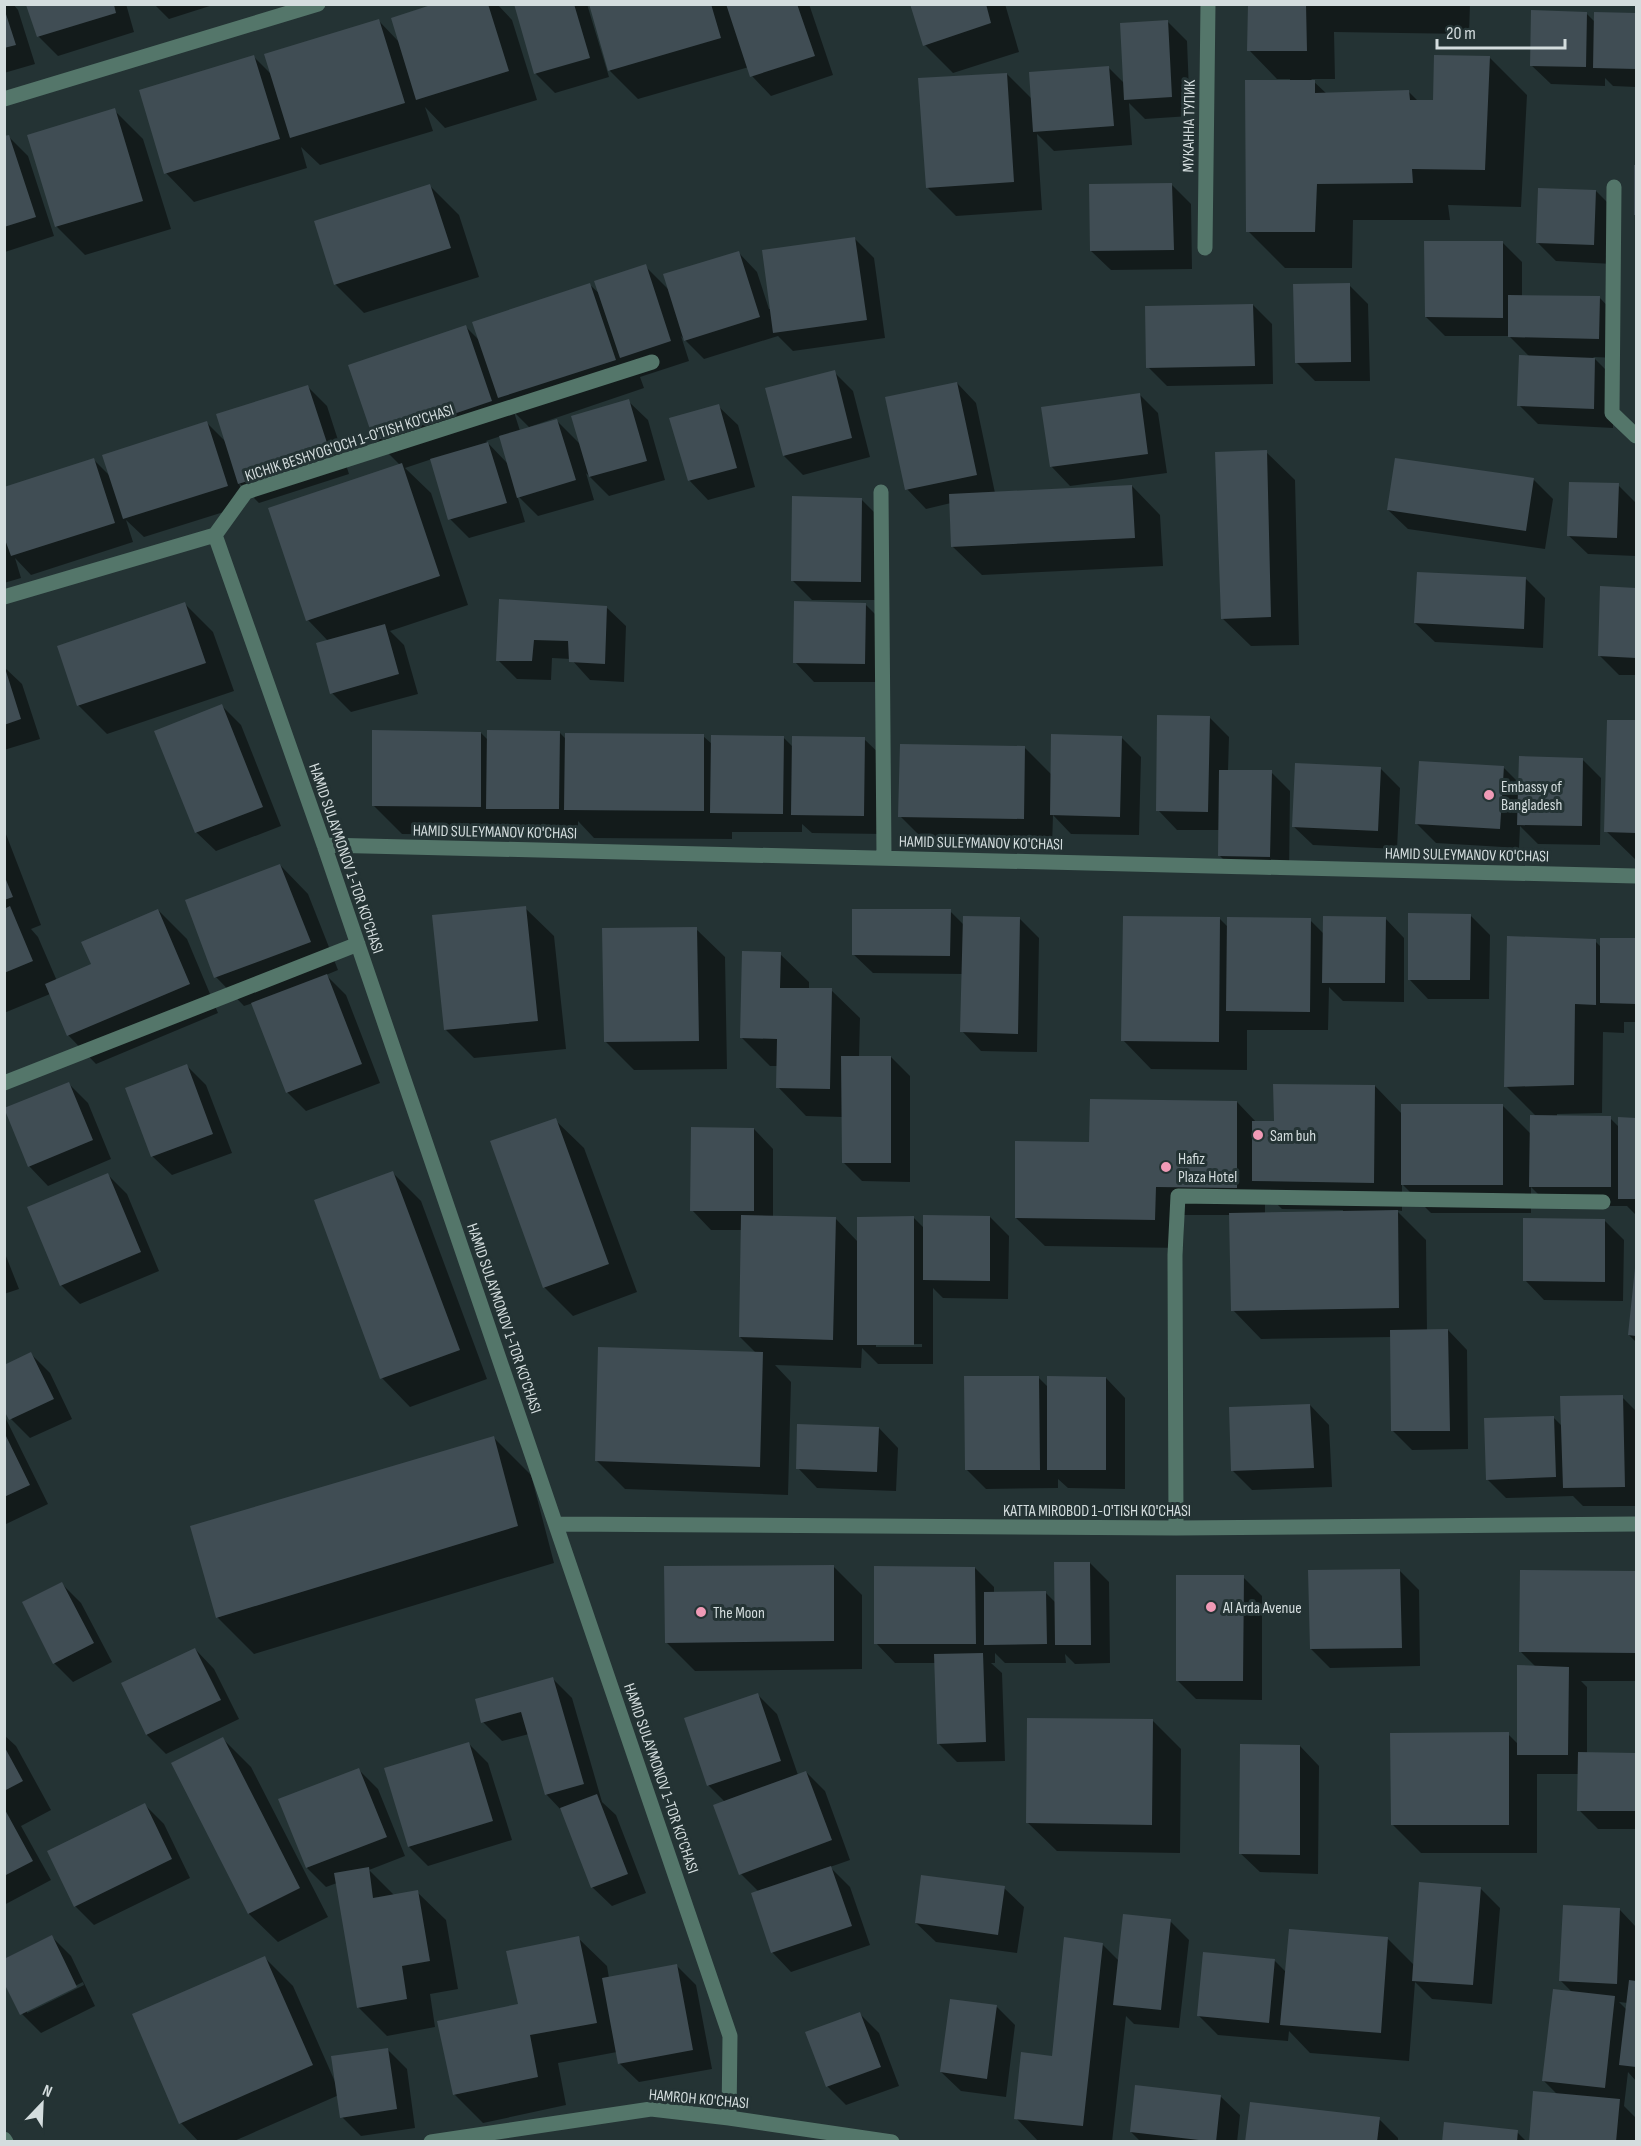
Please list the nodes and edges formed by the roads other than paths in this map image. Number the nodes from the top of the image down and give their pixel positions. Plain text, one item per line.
1 (318, 4) edge
2 (1208, 4) edge
3 (4, 99) edge
4 (1614, 187) dead end
5 (1205, 248) dead end
6 (652, 362) dead end
7 (1636, 436) edge
8 (881, 492) dead end
9 (215, 535) junction
10 (4, 597) edge
11 (324, 845) junction
12 (884, 857) junction
13 (1636, 876) edge
14 (358, 944) junction
15 (4, 1083) edge
16 (1603, 1202) dead end
17 (557, 1524) junction
18 (1636, 1524) edge
19 (1176, 1528) junction
20 (729, 2118) junction
21 (431, 2142) edge
22 (892, 2142) edge

1 - 3 street
2 - 5 street, МУКАННА ТУПИК
4 - 7 street
6 - 9 street, KICHIK BESHYOG'OCH 1-O'TISH KO'CHASI
8 - 12 street
9 - 10 street
9 - 11 street, HAMID SULAYMONOV 1-TOR KO'CHASI
11 - 12 street, HAMID SULEYMANOV KO'CHASI
11 - 14 street, HAMID SULAYMONOV 1-TOR KO'CHASI
12 - 13 street, HAMID SULEYMANOV KO'CHASI
14 - 15 street
14 - 17 street, HAMID SULAYMONOV 1-TOR KO'CHASI
16 - 19 street
17 - 19 street, KATTA MIROBOD 1-O'TISH KO'CHASI
17 - 20 street, HAMID SULAYMONOV 1-TOR KO'CHASI
18 - 19 street, KATTA MIROBOD 1-O'TISH KO'CHASI
20 - 21 street, HAMROH KO'CHASI
20 - 22 street, HAMROH KO'CHASI

